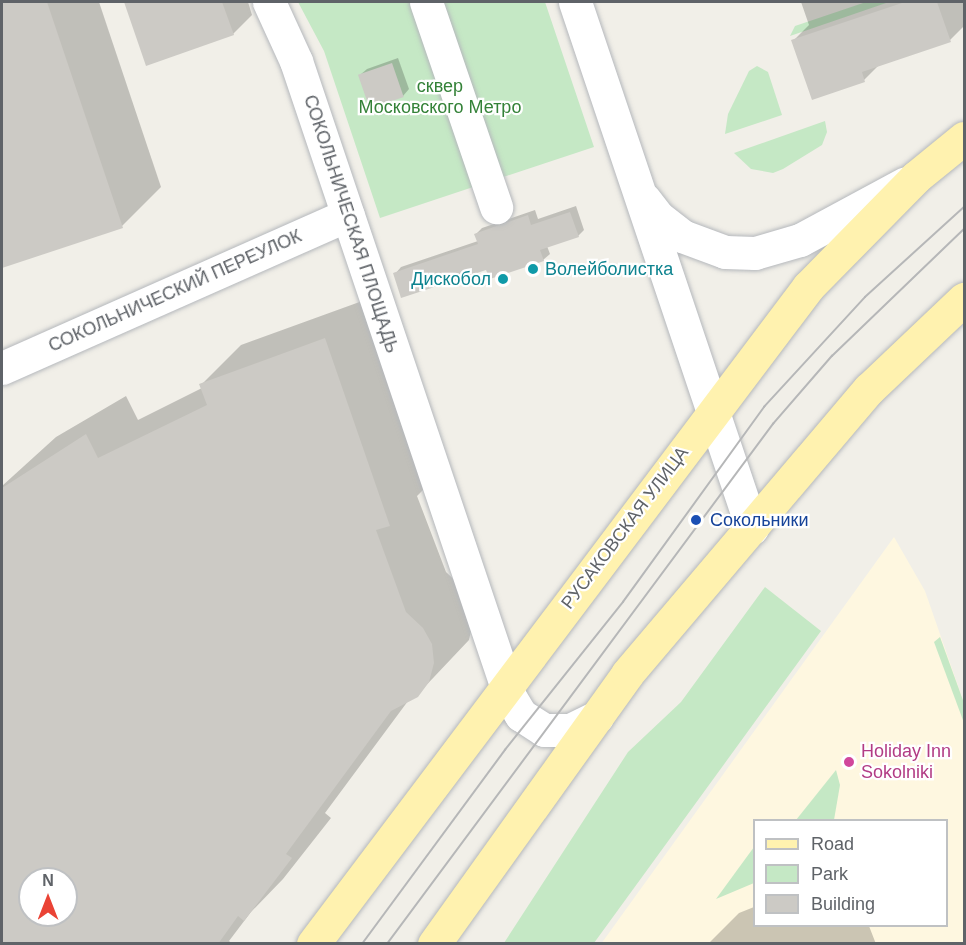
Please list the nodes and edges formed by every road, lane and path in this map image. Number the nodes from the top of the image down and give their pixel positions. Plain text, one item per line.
1 (269, 2) edge
2 (426, 2) edge
3 (575, 2) edge
4 (964, 138) edge
5 (916, 177) junction
6 (639, 193) junction
7 (495, 207) dead end
8 (348, 215) junction
9 (964, 299) edge
10 (2, 368) edge
11 (713, 413) junction
12 (752, 528) junction
13 (505, 686) junction
14 (597, 717) junction
15 (313, 944) edge
16 (434, 944) edge

1 - 8 street, СОКОЛЬНИЧЕСКАЯ ПЛОЩАДЬ
2 - 7 street
3 - 6 street
4 - 5 main road, РУСАКОВСКАЯ УЛИЦА
5 - 6 street
5 - 11 main road, РУСАКОВСКАЯ УЛИЦА
6 - 11 street
8 - 10 street, СОКОЛЬНИЧЕСКИЙ ПЕРЕУЛОК
8 - 13 street, СОКОЛЬНИЧЕСКАЯ ПЛОЩАДЬ
9 - 12 main road
11 - 12 street
11 - 13 main road, РУСАКОВСКАЯ УЛИЦА
12 - 14 main road
13 - 14 street, СОКОЛЬНИЧЕСКАЯ ПЛОЩАДЬ
13 - 15 main road, РУСАКОВСКАЯ УЛИЦА
14 - 16 main road

